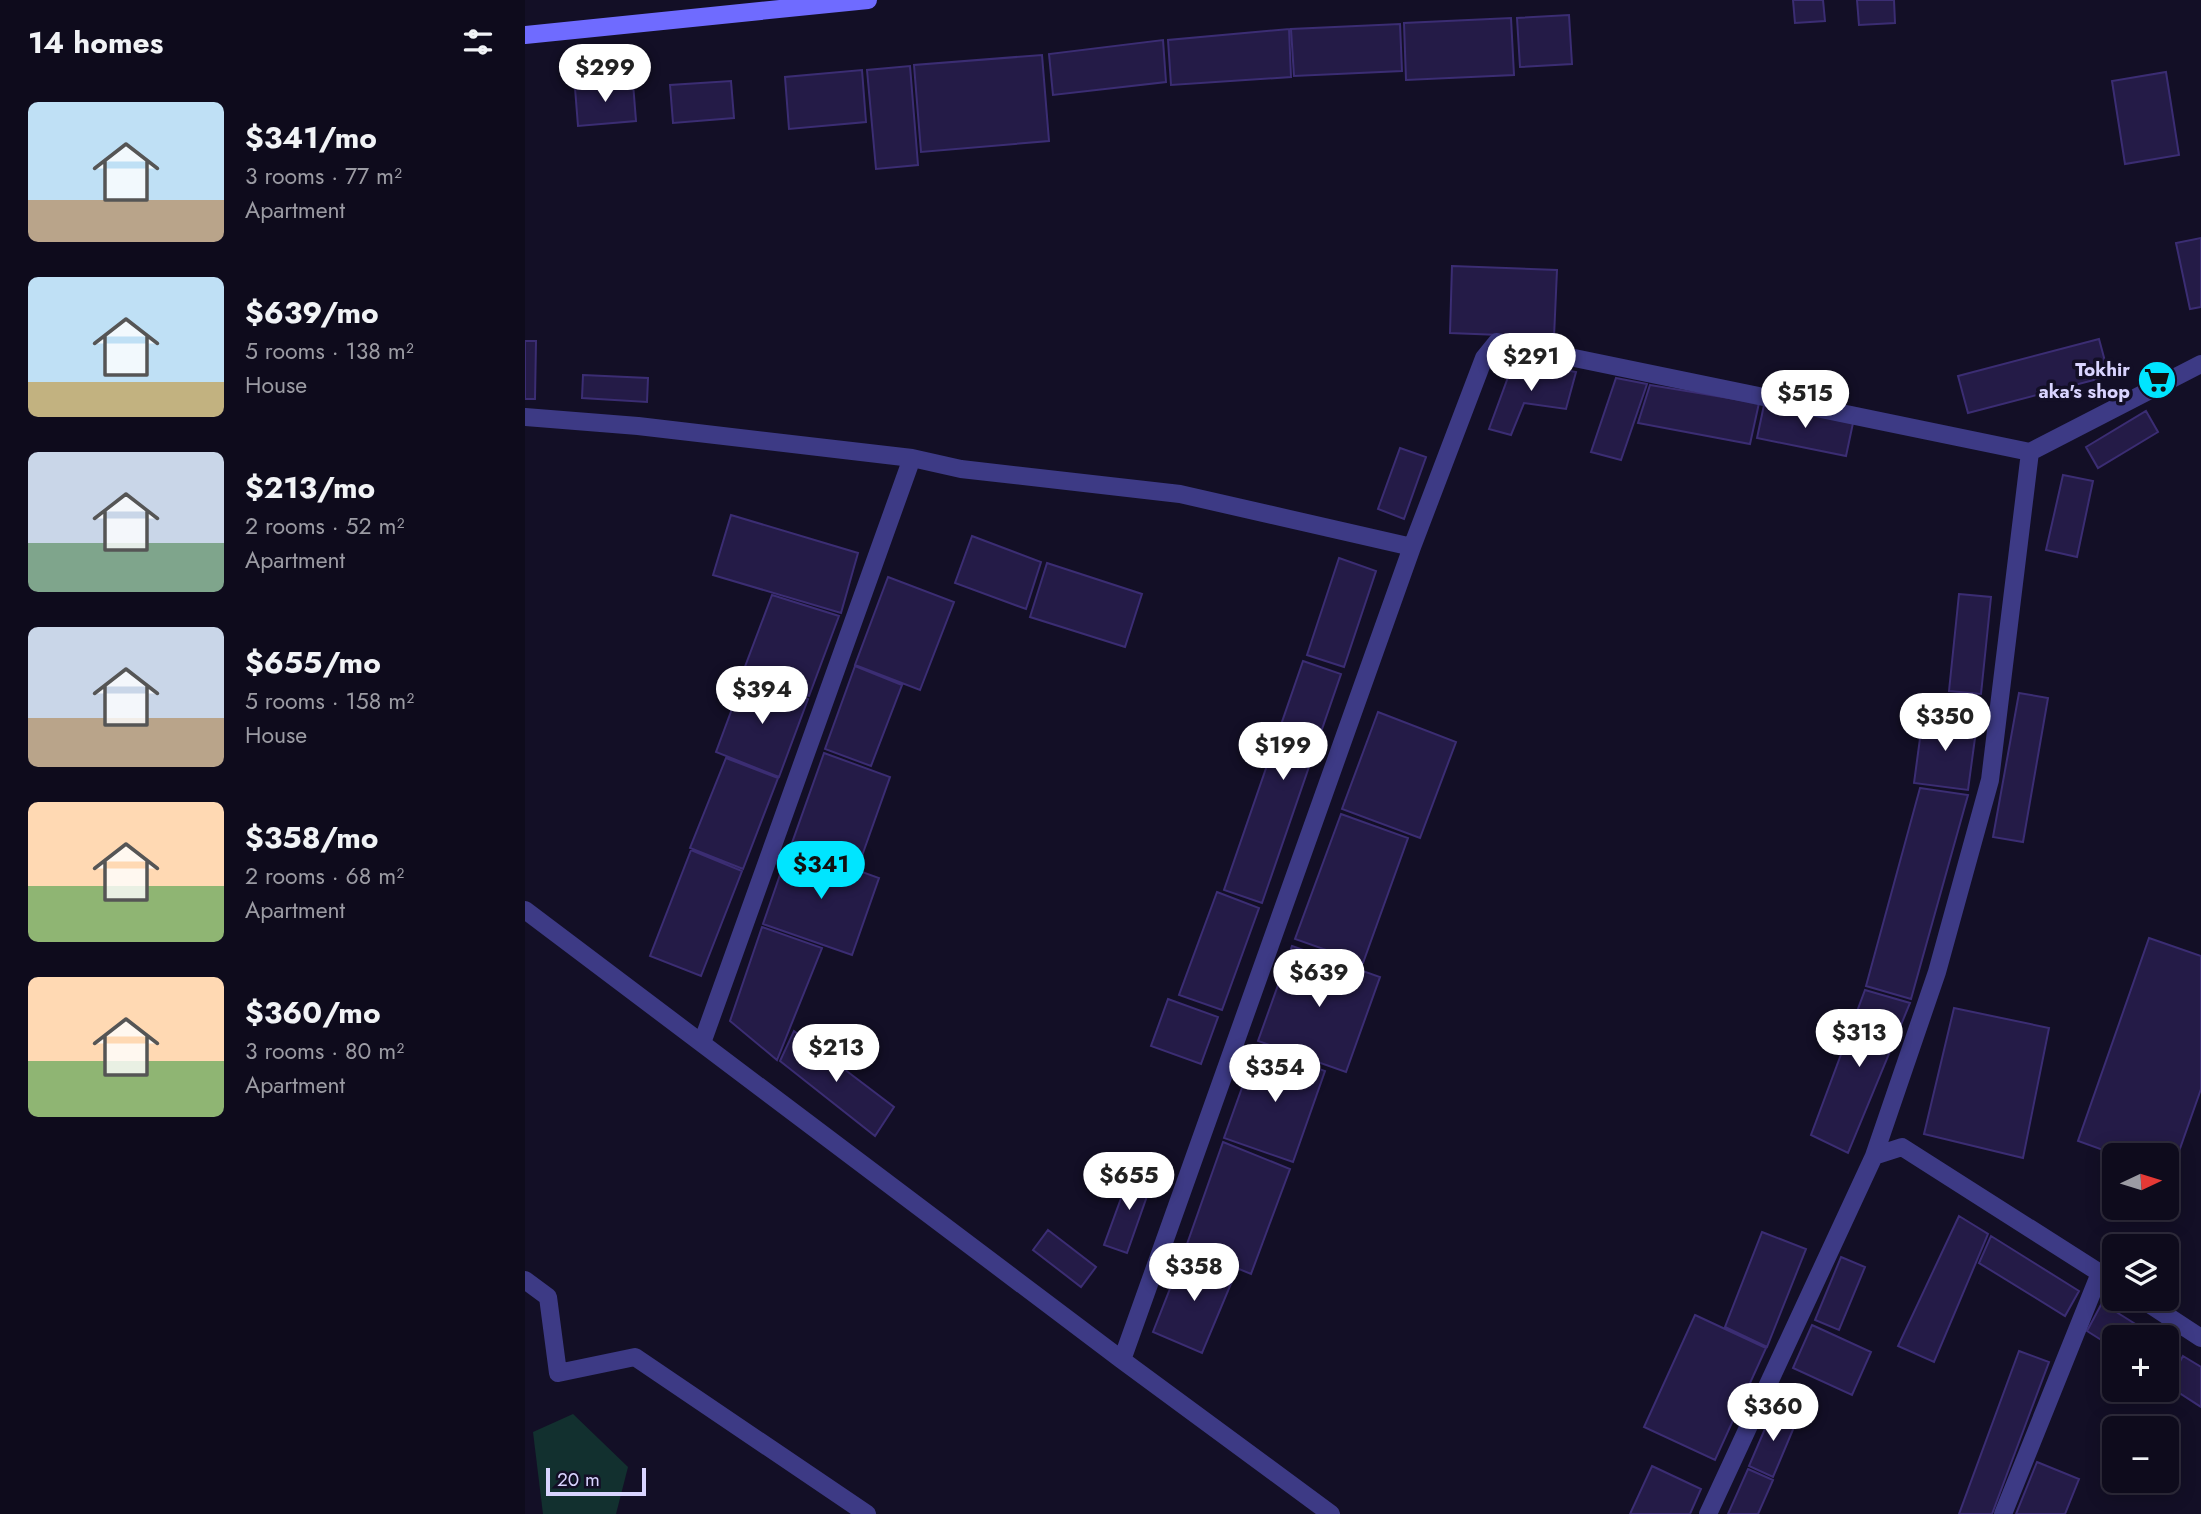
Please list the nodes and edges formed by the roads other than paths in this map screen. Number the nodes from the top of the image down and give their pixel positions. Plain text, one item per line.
1 (868, 0) edge
2 (525, 35) edge
3 (2201, 364) edge
4 (525, 417) edge
5 (2030, 452) junction
6 (912, 458) junction
7 (1412, 547) junction
8 (525, 910) edge
9 (702, 1043) junction
10 (1874, 1156) junction
11 (2102, 1275) edge
12 (525, 1280) edge
13 (2102, 1289) edge
14 (2160, 1311) edge
15 (2201, 1338) edge
16 (1122, 1360) junction
17 (867, 1514) edge
18 (1331, 1514) edge
19 (1708, 1514) edge
20 (2003, 1514) edge

1 - 2 main road
3 - 5 street
4 - 6 street
5 - 7 street
5 - 10 street
6 - 7 street
6 - 9 street
7 - 16 street
8 - 9 street
9 - 16 street
10 - 11 street
10 - 19 street
12 - 17 street
13 - 20 street
14 - 15 street
16 - 18 street

